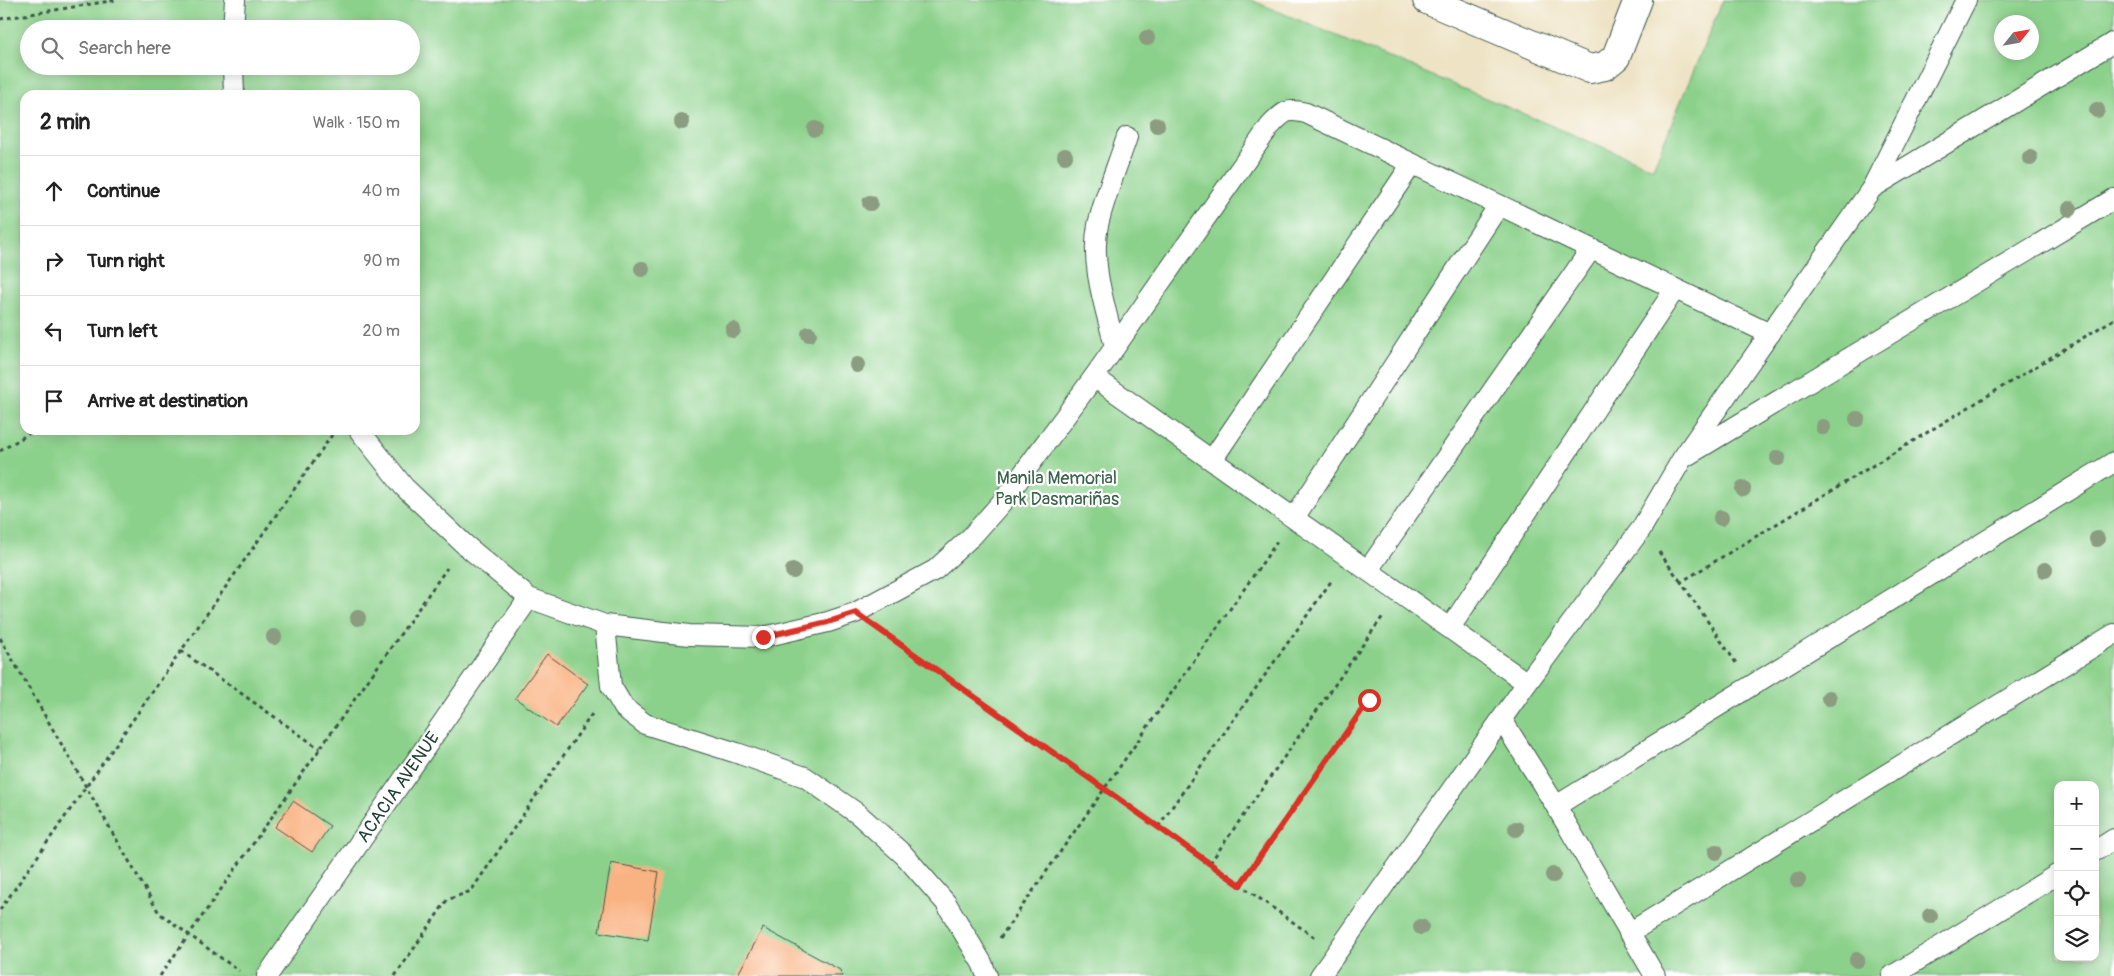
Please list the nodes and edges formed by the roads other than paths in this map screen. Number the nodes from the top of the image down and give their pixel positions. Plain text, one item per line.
1 (235, 0) edge
2 (1427, 0) edge
3 (1638, 0) edge
4 (1966, 0) edge
5 (234, 20) edge
6 (2114, 42) edge
7 (233, 75) edge
8 (234, 90) edge
9 (1127, 136) dead end
10 (1412, 164) junction
11 (1872, 188) junction
12 (2114, 199) edge
13 (1499, 205) junction
14 (1591, 248) junction
15 (1675, 288) junction
16 (1770, 334) junction
17 (1115, 347) junction
18 (1094, 377) junction
19 (363, 435) edge
20 (1682, 459) junction
21 (1212, 460) junction
22 (2114, 462) edge
23 (1294, 518) junction
24 (1368, 570) junction
25 (529, 598) junction
26 (605, 625) junction
27 (1450, 628) junction
28 (2114, 634) edge
29 (1527, 682) junction
30 (1502, 720) junction
31 (1556, 806) junction
32 (2114, 839) edge
33 (2099, 848) edge
34 (2054, 876) edge
35 (1629, 932) junction
36 (985, 970) edge
37 (267, 976) edge
38 (1320, 976) edge
39 (1655, 976) edge
40 (1892, 976) edge

1 - 5 lane
2 - 3 street
4 - 11 lane
6 - 11 lane
7 - 8 lane
9 - 17 lane
10 - 13 lane
10 - 17 lane
10 - 21 lane
11 - 16 lane
12 - 20 lane
13 - 14 lane
13 - 23 lane
14 - 15 lane
14 - 24 lane
15 - 16 lane
15 - 27 lane
16 - 20 lane
17 - 18 lane
18 - 21 lane
18 - 26 lane
19 - 25 lane
20 - 29 lane
21 - 23 lane
22 - 31 lane
23 - 24 lane
24 - 27 lane
25 - 26 lane
25 - 37 lane, ACACIA AVENUE
26 - 36 lane
27 - 29 lane
28 - 35 lane
29 - 30 lane
30 - 31 lane
30 - 38 lane
31 - 35 lane
32 - 33 lane
34 - 40 lane
35 - 39 lane

